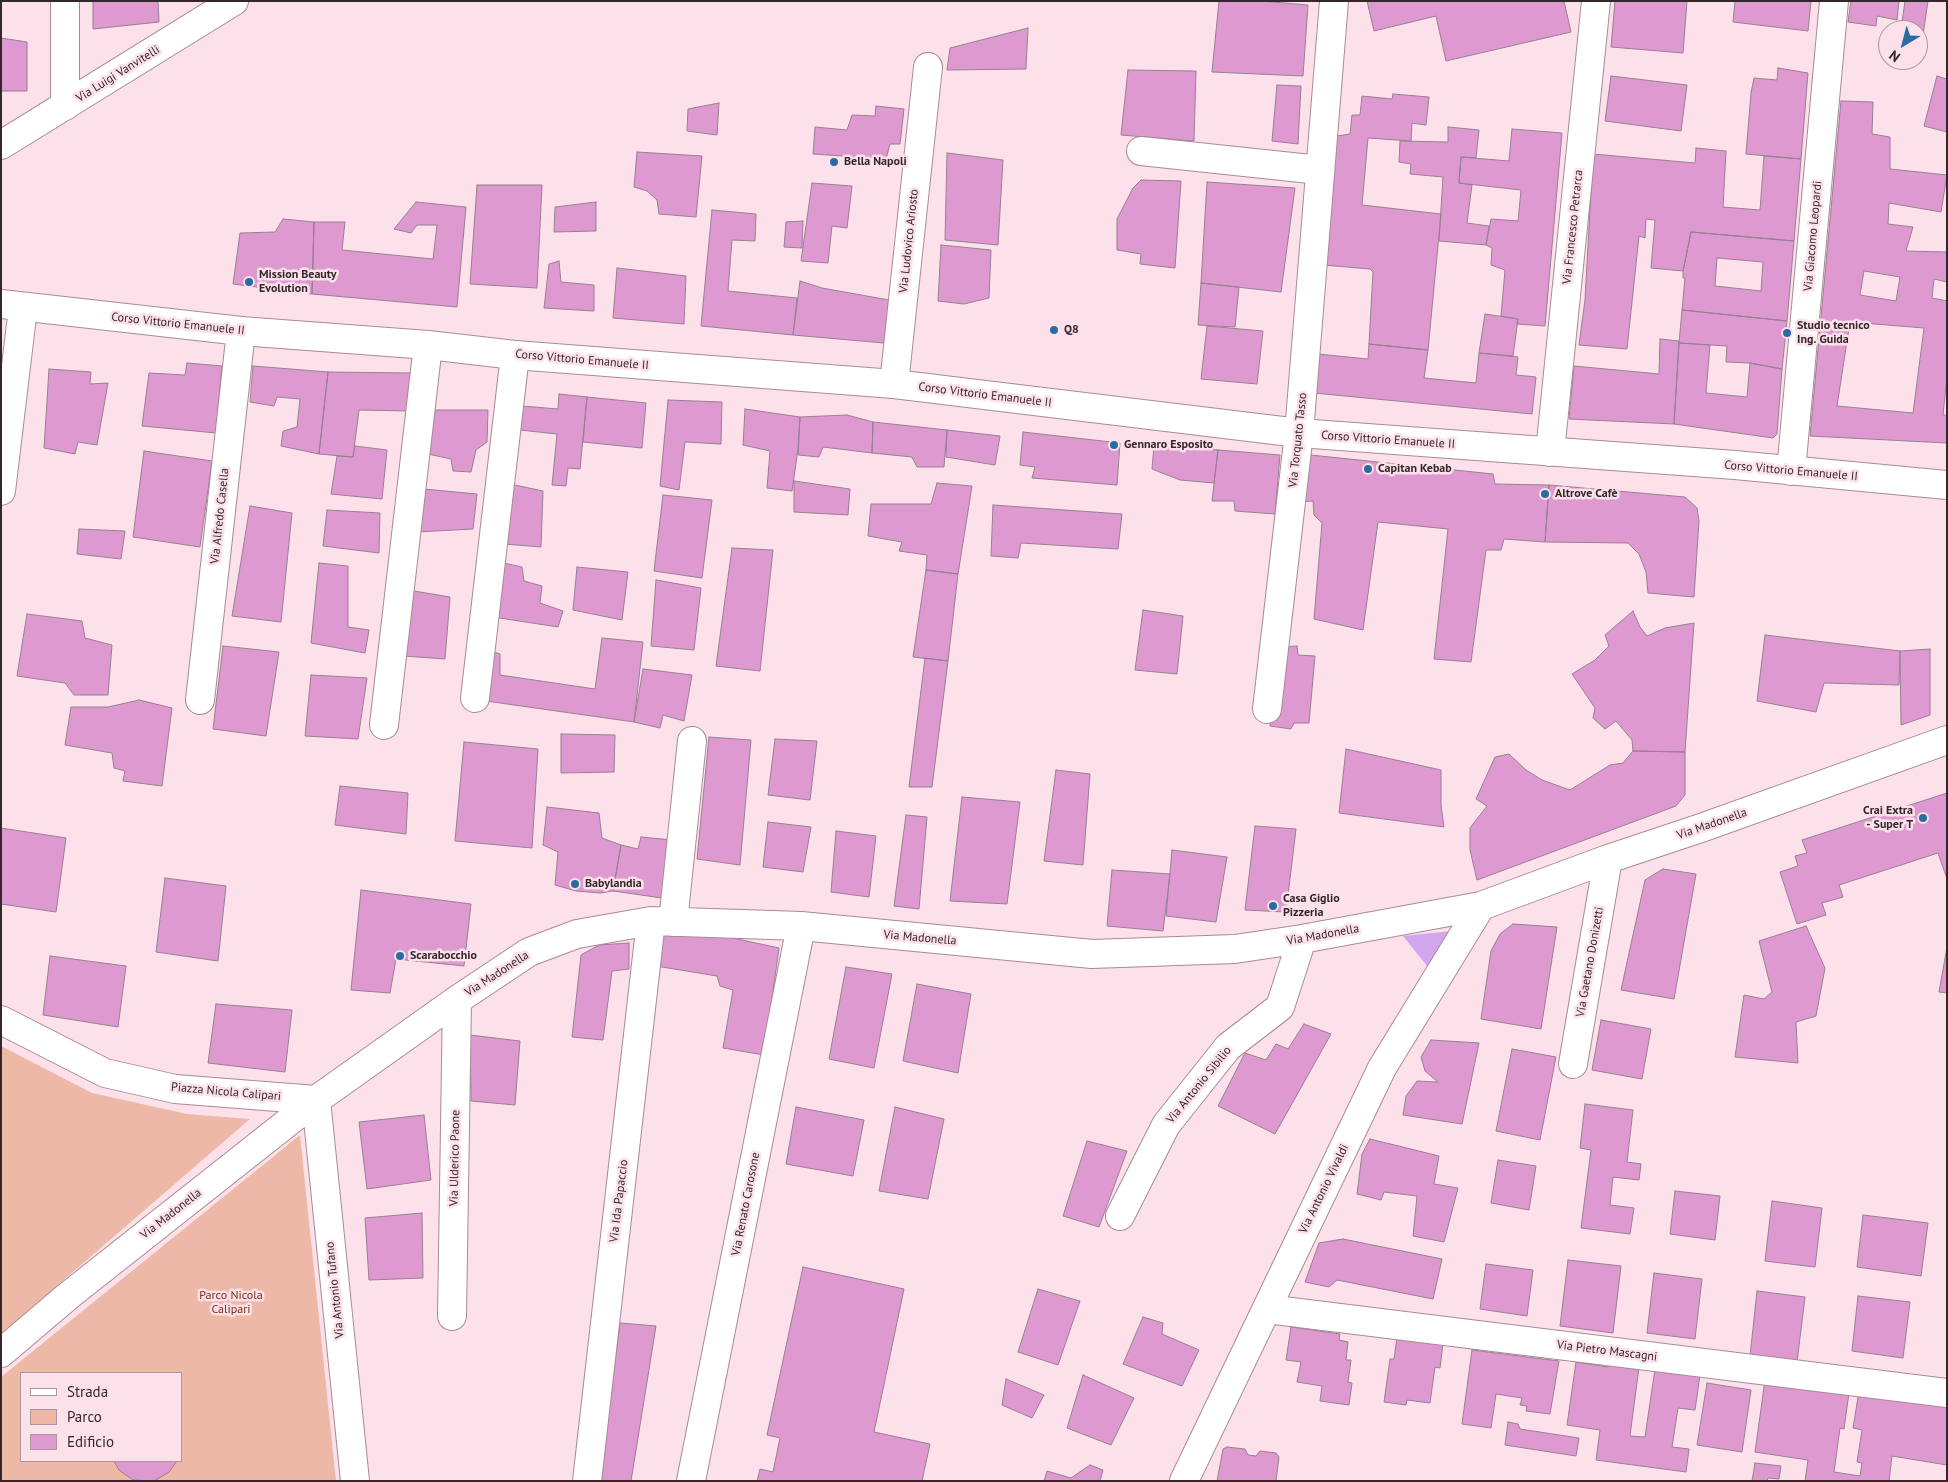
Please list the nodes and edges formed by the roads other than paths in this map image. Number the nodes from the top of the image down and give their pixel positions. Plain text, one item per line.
1 (65, 1) edge
2 (234, 1) edge
3 (1334, 1) edge
4 (1596, 1) edge
5 (1834, 1) edge
6 (928, 67) dead end
7 (65, 106) junction
8 (1, 145) edge
9 (1141, 151) dead end
10 (1320, 170) junction
11 (12, 306) edge
12 (241, 332) junction
13 (428, 345) junction
14 (515, 355) junction
15 (9, 356) edge
16 (894, 384) junction
17 (1299, 433) junction
18 (1550, 452) junction
19 (1791, 471) junction
20 (1947, 485) edge
21 (1, 492) edge
22 (475, 698) dead end
23 (200, 700) dead end
24 (1267, 709) dead end
25 (384, 725) dead end
26 (1947, 740) edge
27 (692, 741) dead end
28 (1608, 859) junction
29 (1481, 906) junction
30 (662, 922) junction
31 (801, 926) junction
32 (1302, 940) junction
33 (457, 1000) junction
34 (1, 1020) edge
35 (1573, 1064) dead end
36 (316, 1100) junction
37 (1120, 1216) dead end
38 (1267, 1309) junction
39 (452, 1316) dead end
40 (1, 1353) edge
41 (1947, 1393) edge
42 (355, 1481) edge
43 (587, 1481) edge
44 (691, 1481) edge
45 (1184, 1481) edge

1 - 7 street
2 - 7 street, Via Luigi Vanvitelli
3 - 10 street, Via Torquato Tasso
4 - 18 street, Via Francesco Petrarca
5 - 19 street, Via Giacomo Leopardi
6 - 16 street, Via Ludovico Ariosto
7 - 8 street, Via Luigi Vanvitelli
9 - 10 street
10 - 17 street, Via Torquato Tasso
11 - 12 street, Corso Vittorio Emanuele II
11 - 15 street
12 - 13 street, Corso Vittorio Emanuele II
12 - 23 street, Via Alfredo Casella
13 - 14 street, Corso Vittorio Emanuele II
13 - 25 street
14 - 16 street, Corso Vittorio Emanuele II
14 - 22 street
15 - 21 street
16 - 17 street, Corso Vittorio Emanuele II
17 - 18 street, Corso Vittorio Emanuele II
17 - 24 street, Via Torquato Tasso
18 - 19 street, Corso Vittorio Emanuele II
19 - 20 street, Corso Vittorio Emanuele II
26 - 28 street, Via Madonella
27 - 30 street, Via Ida Papaccio
28 - 29 street, Via Madonella
28 - 35 street, Via Gaetano Donizetti
29 - 32 street, Via Madonella
29 - 38 street, Via Antonio Vivaldi
30 - 31 street, Via Madonella
30 - 33 street, Via Madonella
30 - 43 street, Via Ida Papaccio
31 - 32 street, Via Madonella
31 - 44 street, Via Renato Carosone
32 - 37 street, Via Antonio Sibilio
33 - 36 street, Via Madonella
33 - 39 street, Via Ulderico Paone
34 - 36 street, Piazza Nicola Calipari
36 - 40 street, Via Madonella
36 - 42 street, Via Antonio Tufano
38 - 41 street, Via Pietro Mascagni
38 - 45 street, Via Antonio Vivaldi

